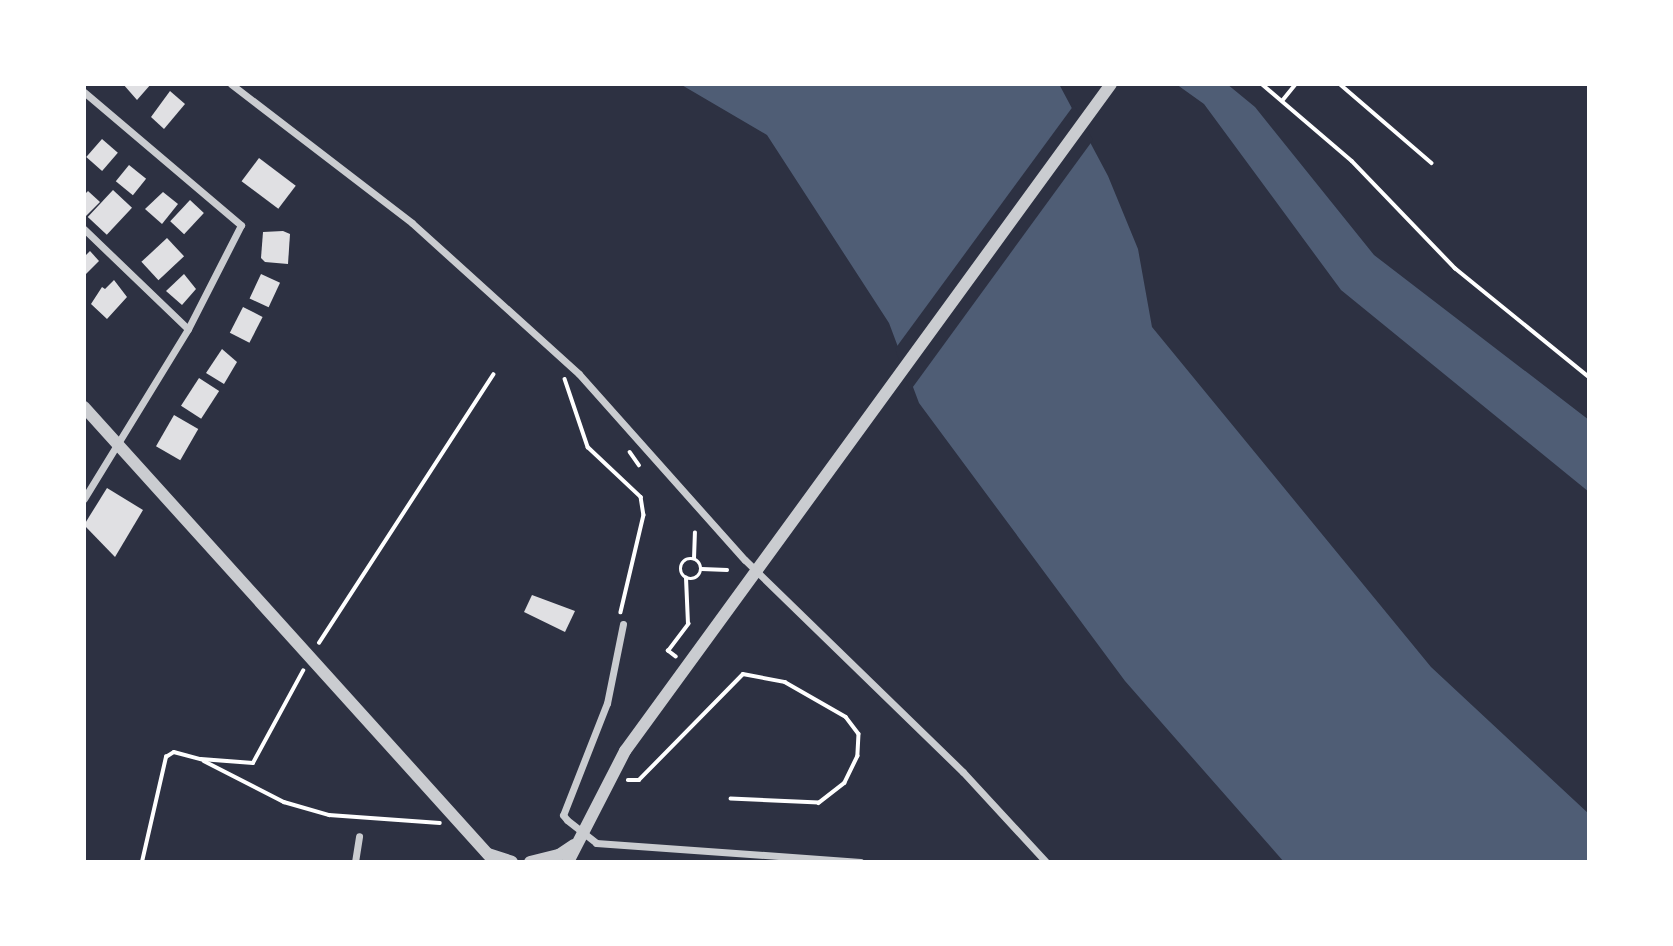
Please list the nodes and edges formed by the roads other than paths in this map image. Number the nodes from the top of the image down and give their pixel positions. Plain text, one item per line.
1 (231, 84) edge
2 (1111, 84) edge
3 (84, 92) edge
4 (84, 229) edge
5 (188, 329) junction
6 (84, 407) edge
7 (118, 443) junction
8 (84, 499) edge
9 (755, 569) junction
10 (622, 624) road end
11 (359, 836) dead end
12 (578, 839) junction
13 (492, 858) edge
14 (355, 862) edge
15 (512, 862) edge
16 (530, 862) edge
17 (568, 862) edge
18 (859, 862) edge
19 (1046, 862) edge

1 - 9 street
2 - 9 street
3 - 5 street
4 - 5 street
5 - 7 street
6 - 7 street
7 - 8 street
7 - 13 street
9 - 12 street
9 - 19 street
10 - 12 street
11 - 14 street
12 - 16 street
12 - 17 street
12 - 18 street
13 - 15 street

